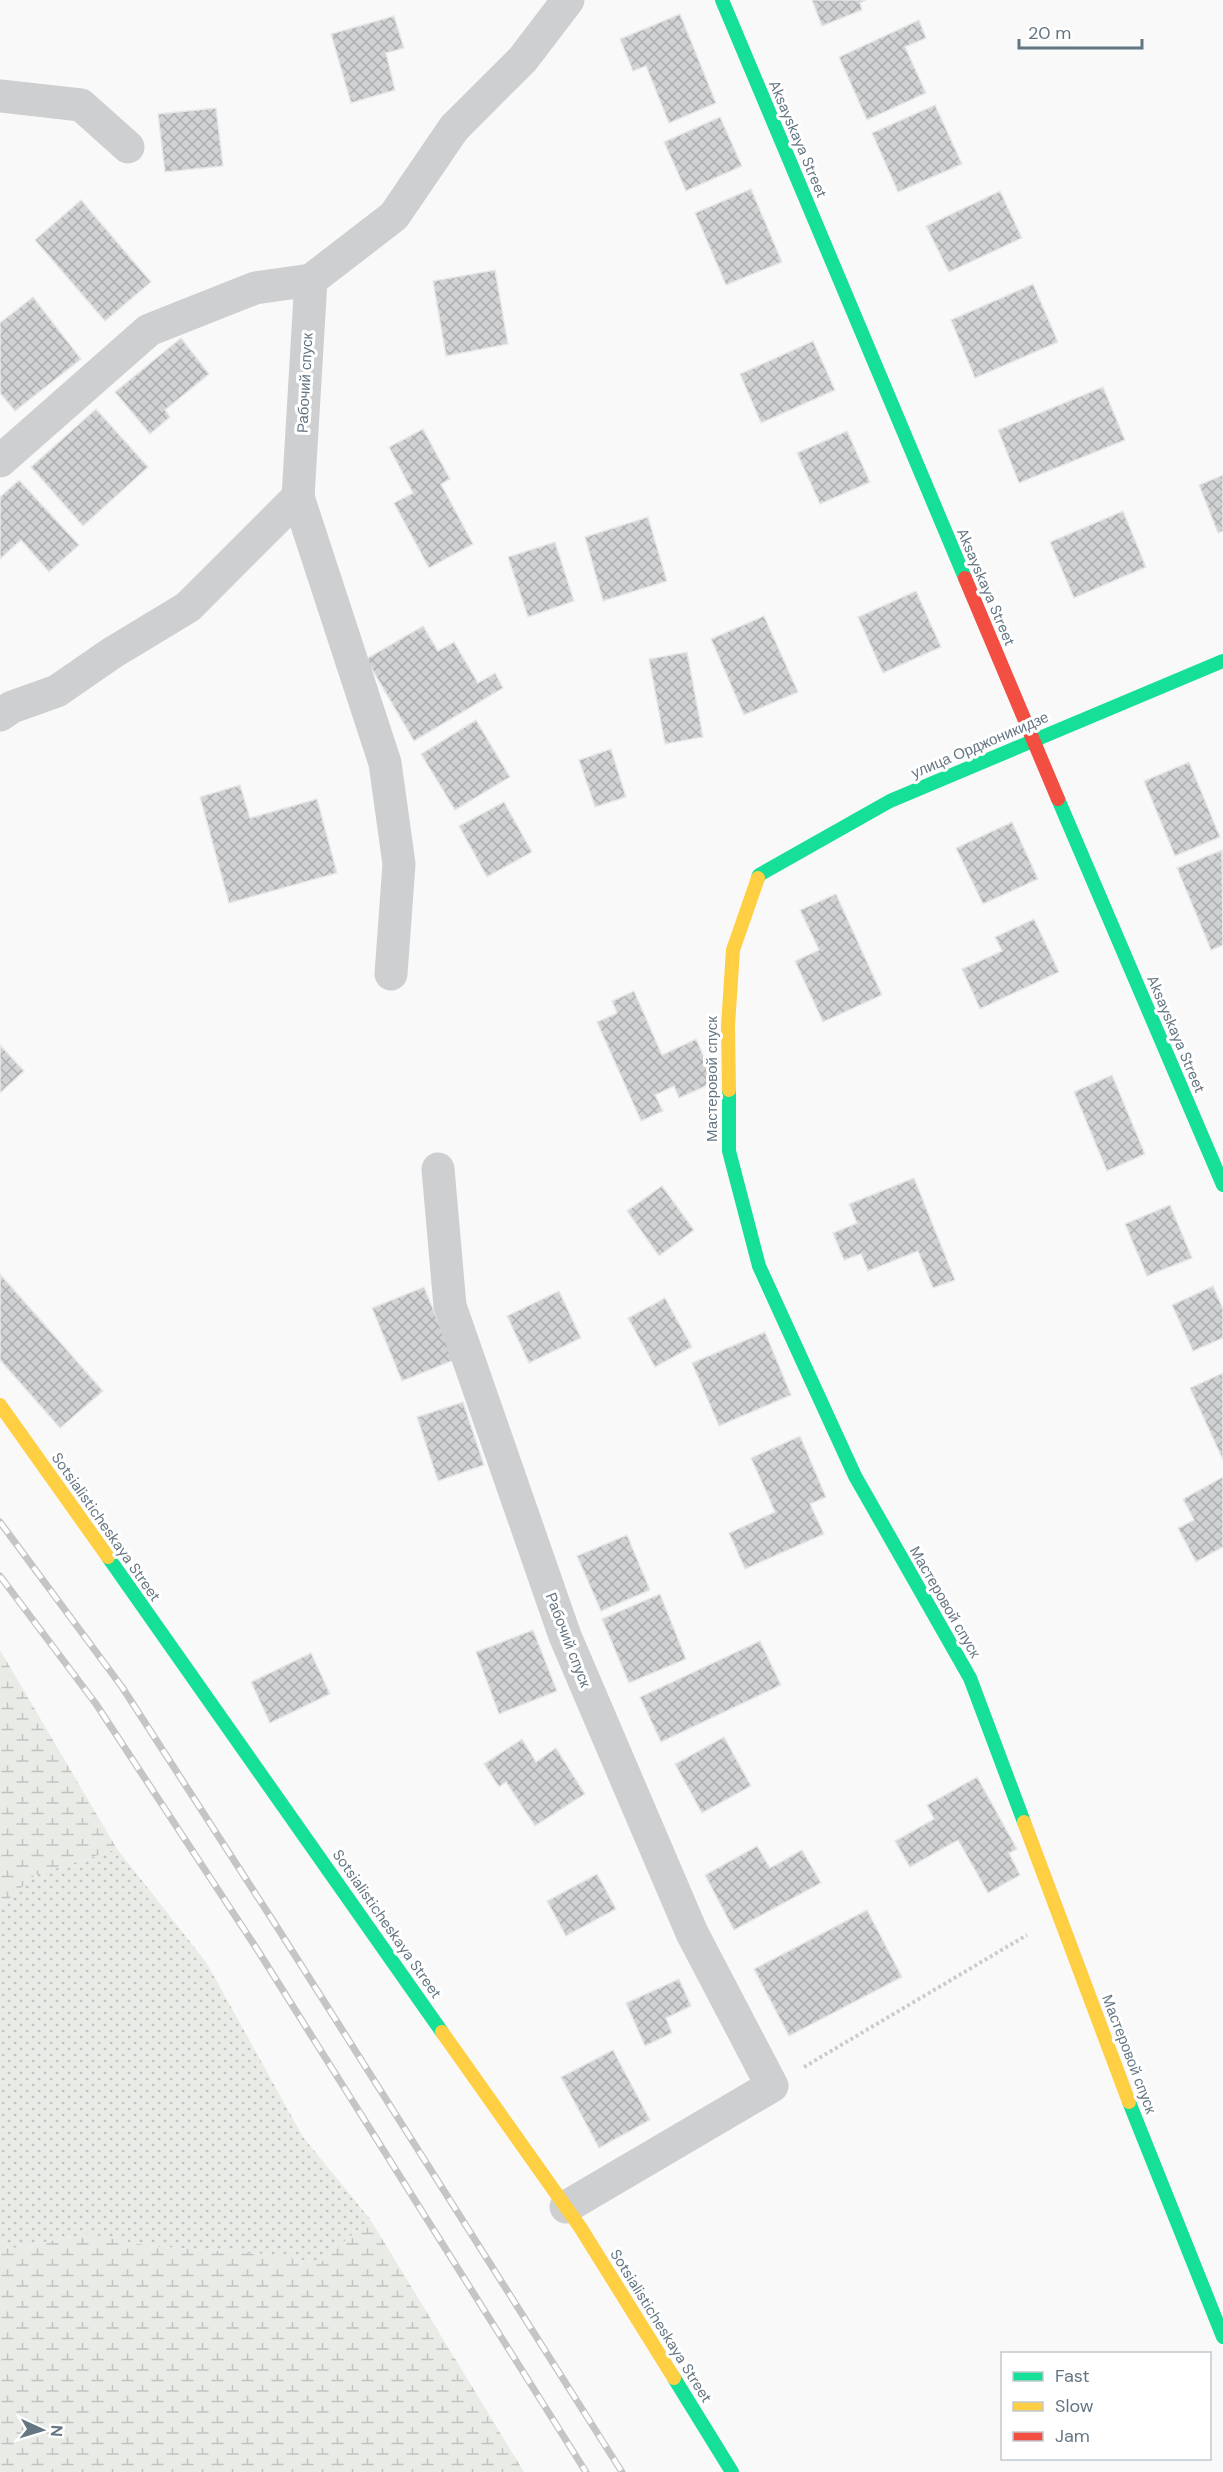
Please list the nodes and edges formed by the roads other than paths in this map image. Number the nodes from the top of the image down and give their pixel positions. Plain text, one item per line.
1 (568, 0) edge
2 (722, 0) edge
3 (0, 96) edge
4 (128, 147) dead end
5 (311, 280) junction
6 (0, 460) edge
7 (298, 497) junction
8 (1223, 661) edge
9 (0, 715) edge
10 (1032, 740) junction
11 (759, 875) joint
12 (391, 974) dead end
13 (438, 1169) dead end
14 (1223, 1185) edge
15 (0, 1405) edge
16 (566, 2207) junction
17 (1223, 2337) edge
18 (732, 2472) edge

1 - 5 street
2 - 10 street, Aksayskaya Street
3 - 4 street
5 - 6 street
5 - 7 street, Рабочий спуск
7 - 9 street
7 - 12 street
8 - 10 street, улица Орджоникидзе
10 - 11 street, улица Орджоникидзе
10 - 14 street, Aksayskaya Street
11 - 17 street, Мастеровой спуск
13 - 16 street, Рабочий спуск
15 - 16 street, Sotsialisticheskaya Street
16 - 18 street, Sotsialisticheskaya Street

